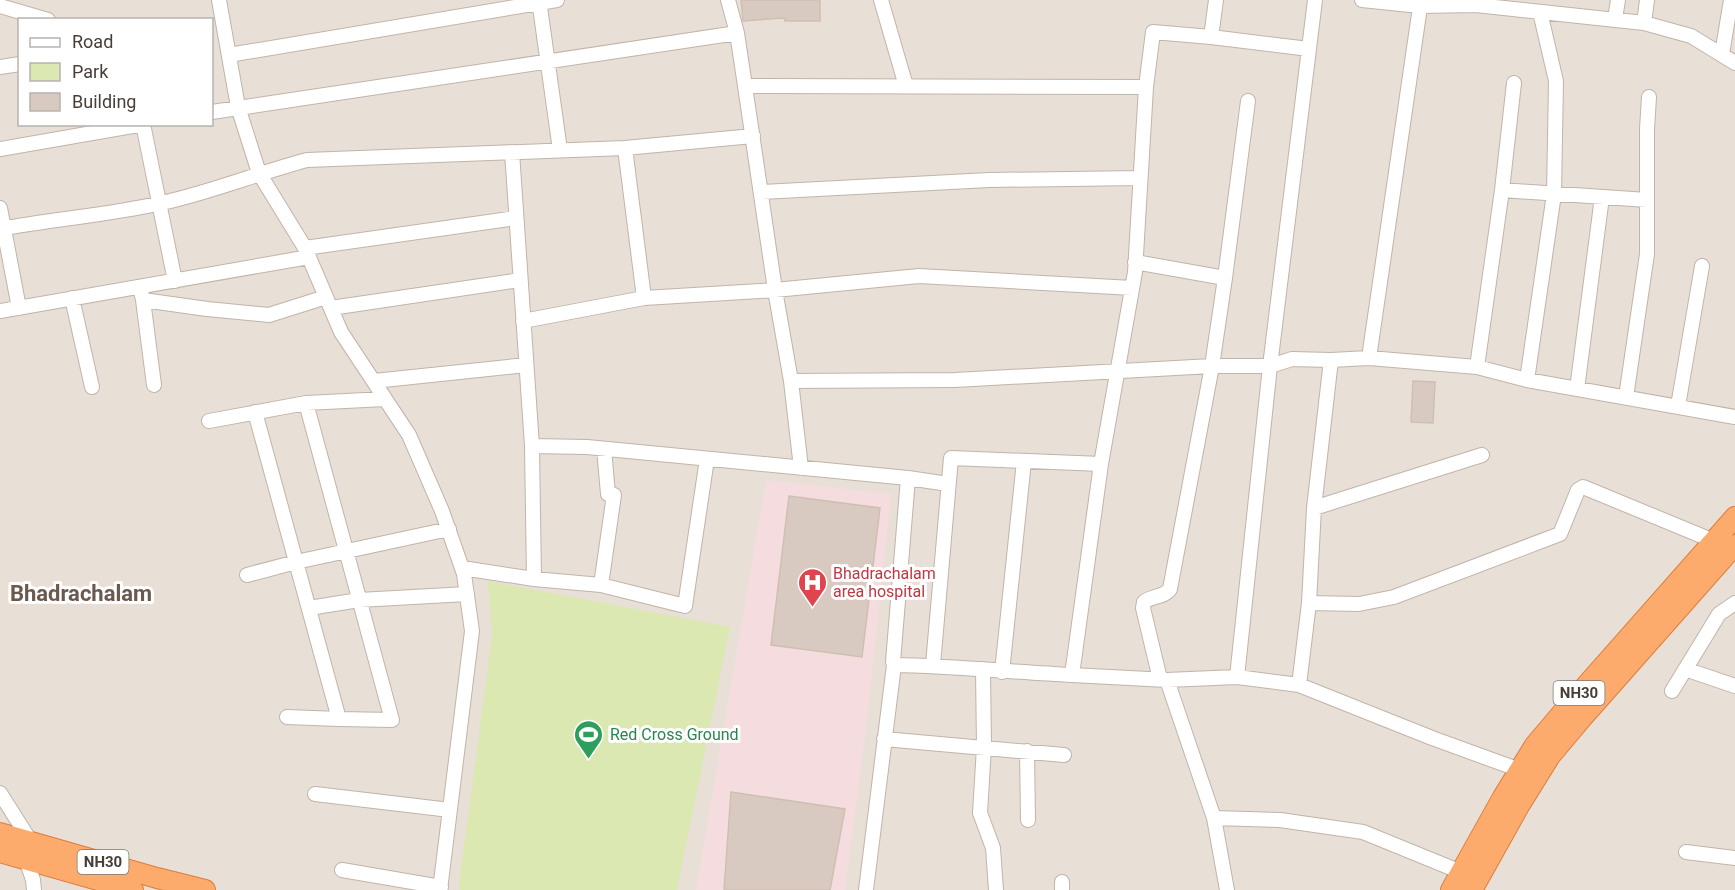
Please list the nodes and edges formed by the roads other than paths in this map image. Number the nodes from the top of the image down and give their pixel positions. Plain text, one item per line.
1 (219, 0) edge
2 (557, 0) edge
3 (728, 0) edge
4 (881, 0) edge
5 (1216, 0) edge
6 (1315, 0) edge
7 (1362, 0) edge
8 (1618, 0) edge
9 (1647, 0) edge
10 (1731, 0) edge
11 (539, 1) edge
12 (1477, 2) edge
13 (1421, 3) edge
14 (0, 6) edge
15 (1569, 7) edge
16 (1540, 12) junction
17 (41, 18) edge
18 (1615, 19) junction
19 (1644, 23) junction
20 (218, 26) edge
21 (737, 33) junction
22 (1212, 37) junction
23 (1309, 49) junction
24 (1722, 54) junction
25 (229, 55) junction
26 (548, 61) junction
27 (1735, 63) edge
28 (18, 64) edge
29 (0, 67) edge
30 (1514, 83) dead end
31 (745, 86) junction
32 (906, 86) junction
33 (1146, 87) junction
34 (1649, 97) dead end
35 (1248, 101) dead end
36 (238, 106) junction
37 (213, 112) edge
38 (138, 126) edge
39 (144, 126) edge
40 (753, 136) junction
41 (625, 147) junction
42 (0, 149) edge
43 (560, 150) junction
44 (512, 152) junction
45 (259, 173) junction
46 (1140, 178) junction
47 (1502, 190) junction
48 (761, 192) junction
49 (1554, 194) junction
50 (1602, 197) junction
51 (1647, 200) junction
52 (160, 203) junction
53 (0, 208) edge
54 (516, 218) junction
55 (2, 228) edge
56 (307, 252) junction
57 (1135, 262) junction
58 (1702, 266) dead end
59 (1225, 278) junction
60 (175, 280) junction
61 (520, 280) junction
62 (1132, 288) junction
63 (775, 290) junction
64 (141, 293) junction
65 (72, 298) junction
66 (644, 298) junction
67 (328, 303) junction
68 (19, 308) junction
69 (0, 311) edge
70 (523, 321) junction
71 (1369, 358) junction
72 (1331, 360) junction
73 (526, 365) junction
74 (1212, 366) junction
75 (1270, 366) junction
76 (1477, 368) junction
77 (1116, 371) junction
78 (374, 381) junction
79 (791, 381) junction
80 (1527, 381) junction
81 (154, 385) dead end
82 (92, 387) dead end
83 (1577, 388) junction
84 (1626, 397) junction
85 (385, 399) junction
86 (306, 403) junction
87 (1678, 406) junction
88 (255, 412) junction
89 (1735, 417) edge
90 (209, 421) dead end
91 (531, 446) junction
92 (604, 448) junction
93 (1482, 455) dead end
94 (707, 459) junction
95 (1024, 461) junction
96 (1101, 464) junction
97 (801, 468) junction
98 (908, 478) junction
99 (948, 484) junction
100 (1314, 508) junction
101 (1735, 517) edge
102 (449, 529) junction
103 (1714, 541) junction
104 (1735, 545) edge
105 (346, 551) junction
106 (296, 562) junction
107 (462, 568) junction
108 (247, 575) dead end
109 (534, 579) junction
110 (601, 585) junction
111 (467, 594) junction
112 (359, 600) junction
113 (1309, 603) junction
114 (1735, 603) edge
115 (309, 608) junction
116 (894, 665) junction
117 (933, 665) junction
118 (983, 669) junction
119 (1685, 669) junction
120 (1002, 672) junction
121 (1072, 675) junction
122 (1237, 677) junction
123 (1163, 680) junction
124 (1299, 685) junction
125 (1735, 686) edge
126 (1672, 691) dead end
127 (287, 717) dead end
128 (339, 719) junction
129 (884, 739) junction
130 (984, 747) junction
131 (1027, 751) junction
132 (1064, 755) dead end
133 (1520, 770) junction
134 (0, 793) edge
135 (315, 794) dead end
136 (450, 810) junction
137 (1214, 818) junction
138 (1028, 820) dead end
139 (0, 833) edge
140 (29, 850) junction
141 (0, 852) edge
142 (1686, 852) dead end
143 (1735, 858) edge
144 (342, 870) dead end
145 (1461, 872) junction
146 (440, 889) edge
147 (34, 890) edge
148 (133, 890) edge
149 (206, 890) edge
150 (866, 890) edge
151 (996, 890) edge
152 (1227, 890) edge
153 (1451, 890) edge
154 (1472, 890) edge

1 - 20 street
2 - 11 street
3 - 21 street
4 - 32 street
5 - 22 street
6 - 23 street
7 - 13 street
8 - 18 street
9 - 19 street
10 - 24 street
11 - 25 street
11 - 26 street
12 - 13 street
12 - 16 street
13 - 71 street
14 - 17 street
15 - 16 street
15 - 18 street
16 - 49 street
18 - 19 street
19 - 24 street
20 - 25 street
21 - 26 street
21 - 31 street
22 - 23 street
22 - 33 street
23 - 75 street
24 - 27 street
25 - 36 street
26 - 36 street
26 - 43 street
28 - 29 street
30 - 47 street
31 - 32 street
31 - 40 street
32 - 33 street
33 - 46 street
34 - 51 street
35 - 59 street
36 - 37 street
36 - 45 street
38 - 42 street
39 - 52 street
40 - 41 street
40 - 48 street
41 - 43 street
41 - 66 street
43 - 44 street
44 - 45 street
44 - 54 street
45 - 52 street
45 - 56 street
46 - 48 street
46 - 57 street
47 - 49 street
47 - 76 street
48 - 63 street
49 - 50 street
49 - 80 street
50 - 51 street
50 - 83 street
51 - 84 street
52 - 55 street
52 - 60 street
53 - 55 street
54 - 56 street
54 - 61 street
55 - 68 street
56 - 60 street
56 - 67 street
57 - 59 street
57 - 62 street
58 - 87 street
59 - 74 street
60 - 64 street
61 - 67 street
61 - 70 street
62 - 63 street
62 - 77 street
63 - 66 street
63 - 79 street
64 - 65 street
64 - 67 street
64 - 81 street
65 - 68 street
65 - 82 street
66 - 70 street
67 - 78 street
68 - 69 street
70 - 73 street
71 - 72 street
71 - 76 street
72 - 75 street
72 - 100 street
73 - 78 street
73 - 91 street
74 - 75 street
74 - 77 street
74 - 123 street
75 - 122 street
76 - 80 street
77 - 79 street
77 - 96 street
78 - 85 street
79 - 97 street
80 - 83 street
83 - 84 street
84 - 87 street
85 - 86 street
85 - 102 street
86 - 88 street
86 - 105 street
87 - 89 street
88 - 90 street
88 - 106 street
91 - 92 street
91 - 109 street
92 - 94 street
92 - 110 street
93 - 100 street
94 - 97 street
94 - 110 street
95 - 96 street
95 - 99 street
95 - 120 street
96 - 121 street
97 - 98 street
98 - 99 street
98 - 116 street
99 - 117 street
100 - 113 street
101 - 103 highway, NH30
102 - 105 street
102 - 107 street
103 - 113 street
103 - 133 highway, NH30
104 - 154 highway, NH30
105 - 106 street
105 - 112 street
106 - 108 street
106 - 115 street
107 - 109 street
107 - 111 street
109 - 110 street
111 - 112 street
111 - 136 street
112 - 115 street
112 - 128 street
113 - 124 street
114 - 119 street
115 - 128 street
116 - 117 street
116 - 129 street
117 - 118 street
118 - 120 street
118 - 130 street
119 - 125 street
119 - 126 street
120 - 121 street
121 - 123 street
122 - 123 street
122 - 124 street
123 - 137 street
124 - 133 street
127 - 128 street
129 - 130 street
129 - 150 street
130 - 131 street
130 - 151 street
131 - 132 street
131 - 138 street
133 - 145 highway, NH30
134 - 140 street
135 - 136 street
136 - 146 street
137 - 145 street
137 - 152 street
139 - 140 highway, NH30
140 - 141 highway, NH30
140 - 147 street
140 - 148 highway, NH30
140 - 149 highway, NH30
142 - 143 street
144 - 146 street
145 - 153 highway, NH30

